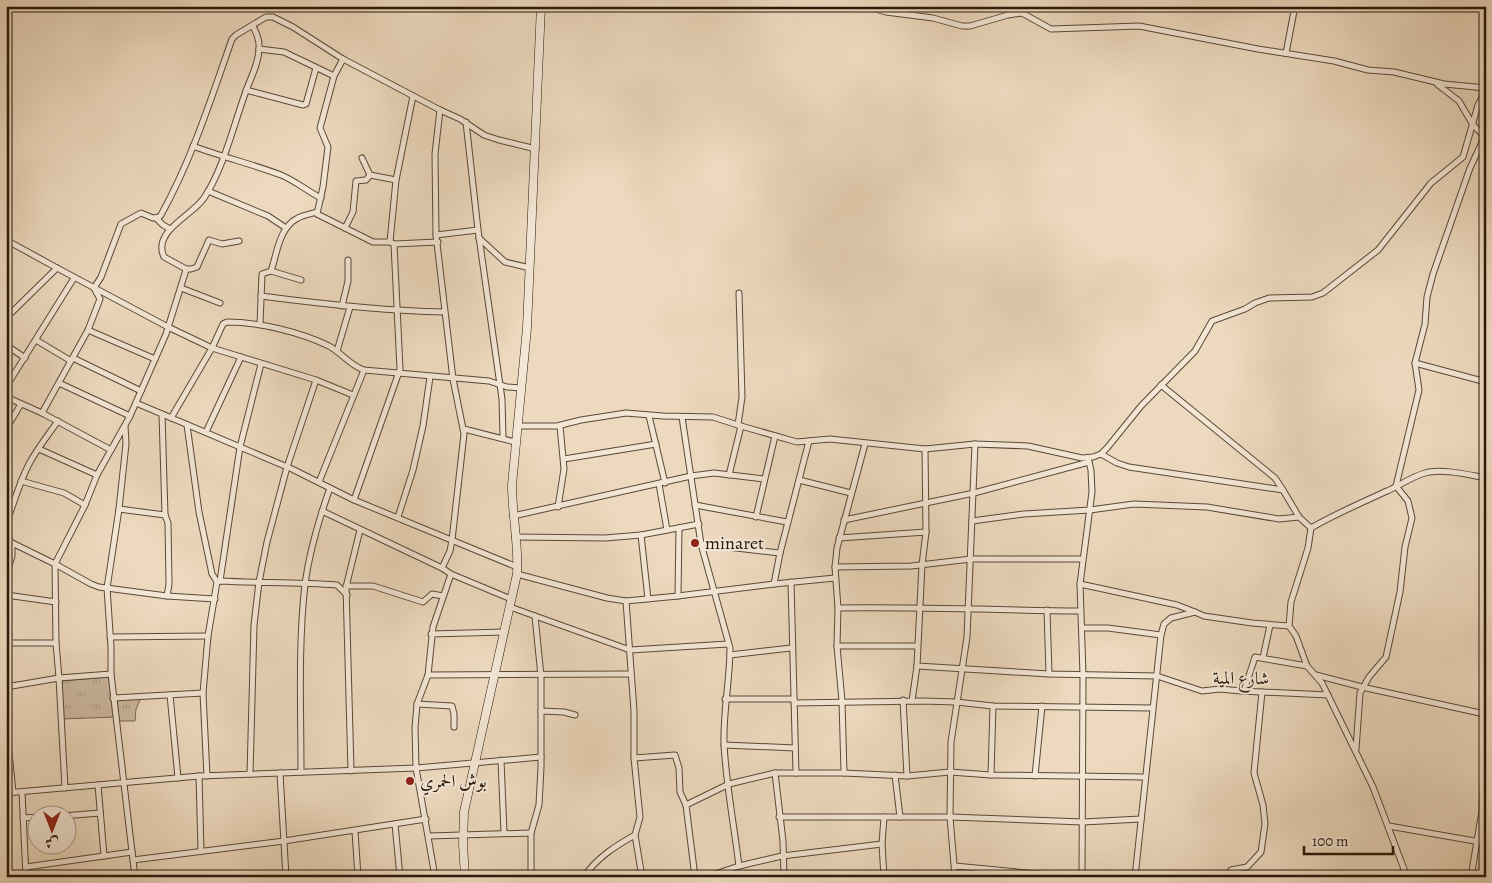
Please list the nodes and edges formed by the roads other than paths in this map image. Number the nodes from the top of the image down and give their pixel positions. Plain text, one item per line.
1 (540, 6) edge
2 (865, 6) edge
3 (1295, 6) edge
4 (253, 26) junction
5 (259, 50) junction
6 (1286, 54) junction
7 (343, 59) junction
8 (316, 68) junction
9 (334, 76) junction
10 (1434, 82) junction
11 (1486, 89) edge
12 (246, 90) junction
13 (413, 96) junction
14 (440, 110) junction
15 (466, 122) junction
16 (1473, 125) junction
17 (1485, 138) edge
18 (193, 146) junction
19 (536, 149) junction
20 (223, 158) junction
21 (362, 158) dead end
22 (370, 176) junction
23 (396, 180) junction
24 (208, 191) junction
25 (321, 198) junction
26 (317, 212) junction
27 (156, 218) junction
28 (286, 228) junction
29 (345, 228) junction
30 (170, 229) junction
31 (478, 230) junction
32 (436, 236) junction
33 (479, 238) junction
34 (6, 240) edge
35 (239, 241) dead end
36 (438, 242) junction
37 (392, 243) junction
38 (348, 260) dead end
39 (57, 268) junction
40 (530, 268) junction
41 (186, 269) junction
42 (271, 271) junction
43 (74, 278) junction
44 (301, 280) dead end
45 (94, 288) junction
46 (181, 288) junction
47 (739, 293) dead end
48 (261, 296) junction
49 (220, 303) dead end
50 (342, 306) junction
51 (350, 308) junction
52 (398, 311) junction
53 (444, 312) junction
54 (6, 318) edge
55 (260, 324) junction
56 (168, 327) junction
57 (88, 330) junction
58 (36, 340) junction
59 (6, 345) edge
60 (212, 348) junction
61 (337, 351) junction
62 (241, 357) junction
63 (25, 358) junction
64 (72, 359) junction
65 (155, 359) junction
66 (1415, 362) junction
67 (261, 364) junction
68 (364, 370) junction
69 (398, 374) junction
70 (430, 377) junction
71 (453, 379) junction
72 (316, 380) junction
73 (1486, 382) edge
74 (58, 383) junction
75 (500, 384) junction
76 (1161, 385) junction
77 (6, 387) edge
78 (521, 388) junction
79 (141, 391) junction
80 (352, 395) junction
81 (6, 397) edge
82 (136, 403) junction
83 (22, 404) junction
84 (42, 413) junction
85 (162, 414) junction
86 (130, 416) junction
87 (649, 416) junction
88 (682, 416) junction
89 (171, 418) junction
90 (58, 422) junction
91 (187, 425) junction
92 (125, 426) junction
93 (516, 426) junction
94 (560, 426) junction
95 (739, 426) junction
96 (6, 429) edge
97 (464, 429) junction
98 (206, 432) junction
99 (776, 436) junction
100 (503, 438) junction
101 (809, 441) junction
102 (515, 442) junction
103 (656, 444) junction
104 (865, 444) junction
105 (975, 444) junction
106 (240, 447) junction
107 (39, 449) junction
108 (925, 449) junction
109 (112, 450) junction
110 (1101, 454) junction
111 (564, 459) junction
112 (1088, 460) junction
113 (287, 467) junction
114 (98, 475) junction
115 (729, 475) junction
116 (691, 476) junction
117 (1486, 478) edge
118 (764, 479) junction
119 (799, 480) junction
120 (21, 481) junction
121 (319, 482) junction
122 (665, 482) junction
123 (659, 484) junction
124 (1396, 486) junction
125 (330, 488) junction
126 (1283, 490) junction
127 (851, 493) junction
128 (974, 493) junction
129 (354, 500) junction
130 (926, 503) junction
131 (85, 505) junction
132 (696, 505) junction
133 (558, 507) junction
134 (119, 509) junction
135 (1090, 510) junction
136 (322, 511) junction
137 (165, 515) junction
138 (513, 516) junction
139 (756, 516) junction
140 (398, 517) junction
141 (1299, 517) junction
142 (844, 520) junction
143 (972, 521) junction
144 (787, 522) junction
145 (6, 523) edge
146 (699, 524) junction
147 (679, 528) junction
148 (1311, 528) junction
149 (360, 530) junction
150 (667, 530) junction
151 (926, 532) junction
152 (641, 535) junction
153 (515, 537) junction
154 (839, 538) junction
155 (6, 540) edge
156 (452, 540) junction
157 (12, 543) junction
158 (701, 544) junction
159 (780, 553) junction
160 (9, 556) edge
161 (971, 559) junction
162 (1082, 559) junction
163 (55, 564) junction
164 (922, 565) junction
165 (835, 567) junction
166 (442, 568) junction
167 (517, 570) junction
168 (451, 574) junction
169 (6, 576) edge
170 (835, 578) junction
171 (219, 581) junction
172 (259, 582) junction
173 (306, 582) junction
174 (791, 582) junction
175 (774, 584) junction
176 (1080, 584) junction
177 (346, 586) junction
178 (106, 588) junction
179 (714, 591) junction
180 (6, 595) edge
181 (346, 595) junction
182 (167, 596) junction
183 (443, 596) junction
184 (678, 596) junction
185 (215, 599) junction
186 (648, 599) junction
187 (626, 601) junction
188 (56, 602) junction
189 (510, 603) junction
190 (920, 607) junction
191 (838, 608) junction
192 (968, 610) junction
193 (1047, 610) junction
194 (1080, 610) junction
195 (1194, 612) junction
196 (535, 616) junction
197 (1270, 625) junction
198 (1289, 626) junction
199 (1082, 628) junction
200 (504, 632) junction
201 (431, 634) junction
202 (1161, 634) junction
203 (208, 636) junction
204 (110, 637) junction
205 (6, 643) edge
206 (56, 643) junction
207 (728, 644) junction
208 (837, 646) junction
209 (917, 646) junction
210 (791, 648) junction
211 (630, 650) junction
212 (730, 654) junction
213 (1264, 658) junction
214 (917, 666) junction
215 (1307, 666) junction
216 (962, 668) junction
217 (111, 674) junction
218 (630, 674) junction
219 (1049, 674) junction
220 (1316, 674) junction
221 (428, 675) junction
222 (495, 675) junction
223 (1083, 675) junction
224 (541, 676) junction
225 (1157, 676) junction
226 (60, 678) junction
227 (6, 687) edge
228 (1362, 687) junction
229 (1244, 691) junction
230 (204, 692) junction
231 (1262, 692) junction
232 (6, 695) edge
233 (170, 695) junction
234 (1328, 695) junction
235 (114, 698) junction
236 (725, 699) junction
237 (903, 700) junction
238 (794, 701) junction
239 (842, 701) junction
240 (912, 701) junction
241 (956, 702) junction
242 (417, 704) junction
243 (993, 706) junction
244 (1042, 706) junction
245 (1083, 707) junction
246 (1152, 708) junction
247 (541, 711) junction
248 (575, 715) dead end
249 (1486, 717) edge
250 (454, 727) dead end
251 (1486, 734) edge
252 (6, 737) edge
253 (724, 745) junction
254 (795, 748) junction
255 (7, 752) edge
256 (1356, 752) junction
257 (541, 757) junction
258 (634, 758) junction
259 (501, 760) junction
260 (475, 763) junction
261 (416, 768) junction
262 (351, 771) junction
263 (301, 772) junction
264 (950, 772) junction
265 (775, 773) junction
266 (796, 773) junction
267 (844, 773) junction
268 (250, 774) junction
269 (280, 774) junction
270 (896, 775) junction
271 (991, 775) junction
272 (199, 776) junction
273 (207, 776) junction
274 (907, 776) junction
275 (1035, 776) junction
276 (1083, 777) junction
277 (1145, 777) junction
278 (178, 778) junction
279 (125, 782) junction
280 (729, 784) junction
281 (98, 785) junction
282 (66, 788) junction
283 (13, 792) junction
284 (22, 792) junction
285 (6, 793) edge
286 (686, 805) junction
287 (100, 813) junction
288 (78, 815) edge
289 (780, 817) junction
290 (884, 817) junction
291 (900, 817) junction
292 (950, 817) junction
293 (24, 818) junction
294 (28, 818) edge
295 (426, 819) junction
296 (1141, 819) junction
297 (1083, 822) junction
298 (396, 824) junction
299 (1389, 826) junction
300 (355, 831) junction
301 (504, 833) junction
302 (531, 833) junction
303 (463, 835) junction
304 (635, 835) junction
305 (429, 836) junction
306 (284, 841) junction
307 (1476, 843) junction
308 (882, 844) junction
309 (1486, 844) edge
310 (201, 851) junction
311 (132, 852) junction
312 (104, 856) junction
313 (782, 856) junction
314 (133, 860) junction
315 (739, 866) junction
316 (955, 866) junction
317 (26, 867) junction
318 (720, 875) edge
319 (1026, 875) edge
320 (26, 877) edge
321 (135, 877) edge
322 (286, 877) edge
323 (358, 877) edge
324 (400, 877) edge
325 (435, 877) edge
326 (465, 877) edge
327 (531, 877) edge
328 (584, 877) edge
329 (642, 877) edge
330 (695, 877) edge
331 (706, 877) edge
332 (784, 877) edge
333 (884, 877) edge
334 (955, 877) edge
335 (1080, 877) edge
336 (1135, 877) edge
337 (1229, 877) edge
338 (1407, 877) edge
339 (1471, 877) edge

1 - 19 street
2 - 6 street
3 - 6 street
4 - 5 street
4 - 7 street
4 - 18 street
5 - 8 street
5 - 12 street
6 - 10 street
7 - 9 street
7 - 13 street
8 - 9 street
8 - 12 street
9 - 25 street
10 - 11 street
10 - 16 street
11 - 16 street
12 - 20 street
13 - 14 street
13 - 23 street
14 - 15 street
14 - 32 street
15 - 19 street
15 - 31 street
16 - 17 street
16 - 76 street
17 - 66 street
18 - 20 street
18 - 27 street
19 - 40 street
20 - 24 street
20 - 25 street
21 - 22 street
22 - 23 street
22 - 29 street
23 - 37 street
24 - 28 street
24 - 30 street
25 - 26 street
26 - 28 street
26 - 29 street
27 - 30 street
27 - 45 street
28 - 42 street
29 - 37 street
30 - 41 street
31 - 32 street
31 - 33 street
32 - 36 street
33 - 40 street
33 - 75 street
34 - 39 street
35 - 41 street
36 - 37 street
36 - 53 street
37 - 52 street
38 - 50 street
39 - 43 street
39 - 54 street
40 - 78 street
41 - 46 street
42 - 44 street
42 - 48 street
43 - 45 street
43 - 58 street
45 - 56 street
45 - 57 street
46 - 49 street
46 - 56 street
47 - 95 street
48 - 50 street
48 - 55 street
50 - 51 street
51 - 52 street
51 - 61 street
52 - 53 street
52 - 69 street
53 - 71 street
55 - 60 street
55 - 61 street
56 - 60 street
56 - 65 street
57 - 64 street
57 - 65 street
58 - 63 street
58 - 64 street
59 - 63 street
60 - 62 street
60 - 89 street
61 - 68 street
62 - 67 street
62 - 98 street
63 - 77 street
64 - 74 street
64 - 79 street
65 - 79 street
66 - 73 street
66 - 124 street
67 - 72 street
67 - 106 street
68 - 69 street
68 - 80 street
69 - 70 street
69 - 129 street
70 - 71 street
70 - 140 street
71 - 75 street
71 - 97 street
72 - 80 street
72 - 113 street
74 - 84 street
74 - 86 street
75 - 78 street
75 - 100 street
76 - 110 street
76 - 126 street
78 - 93 street
79 - 82 street
80 - 121 street
81 - 83 street
82 - 85 street
82 - 86 street
83 - 84 street
83 - 96 street
84 - 90 street
85 - 89 street
85 - 137 street
86 - 92 street
87 - 88 street
87 - 94 street
87 - 103 street
88 - 95 street
88 - 116 street
89 - 91 street
90 - 107 street
90 - 109 street
91 - 98 street
91 - 171 street
92 - 109 street
92 - 134 street
93 - 94 street
93 - 102 street
94 - 111 street
95 - 99 street
95 - 115 street
97 - 100 street
97 - 156 street
98 - 106 street
99 - 101 street
99 - 118 street
100 - 102 street
101 - 104 street
101 - 119 street
102 - 138 street
103 - 111 street
103 - 122 street
104 - 108 street
104 - 127 street
105 - 108 street
105 - 112 street
105 - 128 street
106 - 113 street
106 - 171 street
107 - 114 street
107 - 120 street
108 - 130 street
109 - 114 street
110 - 112 street
110 - 126 street
111 - 133 street
112 - 128 street
112 - 135 street
113 - 121 street
113 - 172 street
114 - 131 street
115 - 116 street
115 - 118 street
116 - 122 street
116 - 132 street
117 - 124 street
118 - 139 street
119 - 127 street
119 - 144 street
120 - 131 street
120 - 145 street
121 - 125 street
122 - 123 street
123 - 133 street
123 - 150 street
124 - 148 street
124 - 228 street
125 - 129 street
125 - 136 street
126 - 141 street
127 - 142 street
128 - 130 street
128 - 143 street
129 - 140 street
130 - 142 street
130 - 151 street
131 - 163 street
132 - 139 street
132 - 146 street
133 - 138 street
134 - 137 street
134 - 178 street
135 - 141 street
135 - 143 street
135 - 162 street
136 - 149 street
136 - 173 street
137 - 182 street
138 - 153 street
139 - 144 street
140 - 156 street
141 - 148 street
142 - 154 street
143 - 161 street
144 - 159 street
146 - 147 street
146 - 158 street
147 - 150 street
147 - 184 street
148 - 198 street
149 - 166 street
149 - 177 street
150 - 152 street
151 - 154 street
151 - 164 street
152 - 153 street
152 - 186 street
153 - 167 street
154 - 165 street
155 - 157 street
156 - 166 street
156 - 167 street
157 - 160 street
157 - 163 street
158 - 159 street
158 - 179 street
159 - 175 street
160 - 169 street
161 - 162 street
161 - 164 street
161 - 192 street
162 - 176 street
163 - 178 street
163 - 188 street
164 - 165 street
164 - 190 street
165 - 170 street
166 - 168 street
167 - 187 street
167 - 189 street
168 - 183 street
168 - 189 street
170 - 174 street
170 - 191 street
171 - 172 street
171 - 185 street
172 - 173 street
172 - 268 street
173 - 181 street
173 - 263 street
174 - 175 street
174 - 210 street
175 - 179 street
176 - 194 street
176 - 195 street
177 - 181 street
177 - 183 street
178 - 182 street
178 - 204 street
179 - 184 street
179 - 207 street
180 - 188 street
181 - 262 street
182 - 185 street
183 - 201 street
184 - 186 street
185 - 203 street
186 - 187 street
187 - 211 street
188 - 206 street
189 - 196 street
189 - 200 street
190 - 191 street
190 - 192 street
190 - 209 street
191 - 208 street
192 - 193 street
192 - 216 street
193 - 194 street
193 - 219 street
194 - 199 street
195 - 197 street
195 - 202 street
196 - 211 street
196 - 224 street
197 - 198 street
197 - 213 street
198 - 215 street
199 - 202 street
199 - 223 street
200 - 201 street
200 - 222 street
201 - 221 street
202 - 225 street
203 - 204 street
203 - 230 street
204 - 217 street
205 - 206 street
206 - 226 street
207 - 211 street
207 - 212 street
208 - 209 street
208 - 239 street
209 - 214 street
210 - 212 street
210 - 238 street
211 - 218 street
212 - 236 street
213 - 215 street
213 - 229 street
214 - 216 street, شارع المية
214 - 240 street
215 - 220 street
216 - 219 street, شارع المية
216 - 241 street
217 - 226 street
217 - 235 street
218 - 224 street
218 - 258 street
219 - 223 street, شارع المية
220 - 228 street
220 - 234 street
221 - 222 street
221 - 242 street
222 - 224 street
222 - 260 street
223 - 225 street, شارع المية
223 - 245 street
224 - 247 street
225 - 229 street, شارع المية
225 - 246 street
226 - 227 street
226 - 282 street
228 - 249 street
228 - 256 street
229 - 231 street, شارع المية
230 - 233 street
230 - 273 street
231 - 234 street, شارع المية
231 - 337 street
232 - 252 street
233 - 235 street
233 - 278 street
234 - 256 street
235 - 279 street
236 - 238 street
236 - 253 street
237 - 239 street
237 - 240 street
237 - 274 street
238 - 239 street
238 - 254 street
239 - 267 street
240 - 241 street
241 - 243 street
241 - 264 street
242 - 250 street
242 - 261 street
243 - 244 street
243 - 271 street
244 - 245 street
244 - 275 street
245 - 246 street
245 - 276 street
246 - 277 street
247 - 248 street
247 - 257 street
251 - 307 street
253 - 254 street
253 - 280 street
254 - 266 street
255 - 283 street
256 - 299 street
257 - 259 street
257 - 302 street
258 - 286 street
258 - 304 street
259 - 260 street
259 - 301 street
260 - 261 street
260 - 303 street
261 - 262 street
261 - 295 street
262 - 263 street
263 - 269 street
264 - 271 street
264 - 274 street
264 - 292 street
265 - 266 street
265 - 280 street
265 - 289 street
266 - 267 street
267 - 270 street
268 - 269 street
268 - 273 street
269 - 306 street
270 - 274 street
270 - 291 street
271 - 275 street
272 - 273 street
272 - 278 street
272 - 310 street
275 - 276 street
276 - 277 street
276 - 297 street
277 - 296 street
278 - 279 street
279 - 281 street
279 - 311 street
280 - 286 street
280 - 315 street
281 - 282 street
281 - 287 street
282 - 284 street
283 - 284 street
283 - 285 street
284 - 293 street
286 - 330 street
287 - 288 street
287 - 312 street
289 - 290 street
289 - 313 street
290 - 291 street
290 - 308 street
291 - 292 street
292 - 297 street
292 - 316 street
293 - 294 street
293 - 317 street
295 - 298 street
295 - 305 street
296 - 297 street
296 - 336 street
297 - 335 street
298 - 300 street
298 - 324 street
299 - 307 street
299 - 338 street
300 - 306 street
300 - 323 street
301 - 302 street
301 - 303 street
302 - 327 street
303 - 305 street
303 - 326 street
304 - 328 street
304 - 329 street
305 - 325 street
306 - 310 street
306 - 322 street
307 - 309 street
307 - 339 street
308 - 313 street
308 - 333 street
310 - 314 street
311 - 312 street
311 - 314 street
312 - 317 street
313 - 315 street
313 - 332 street
314 - 321 street
315 - 318 street
316 - 319 street
316 - 334 street
317 - 320 street
318 - 331 street
319 - 335 street

